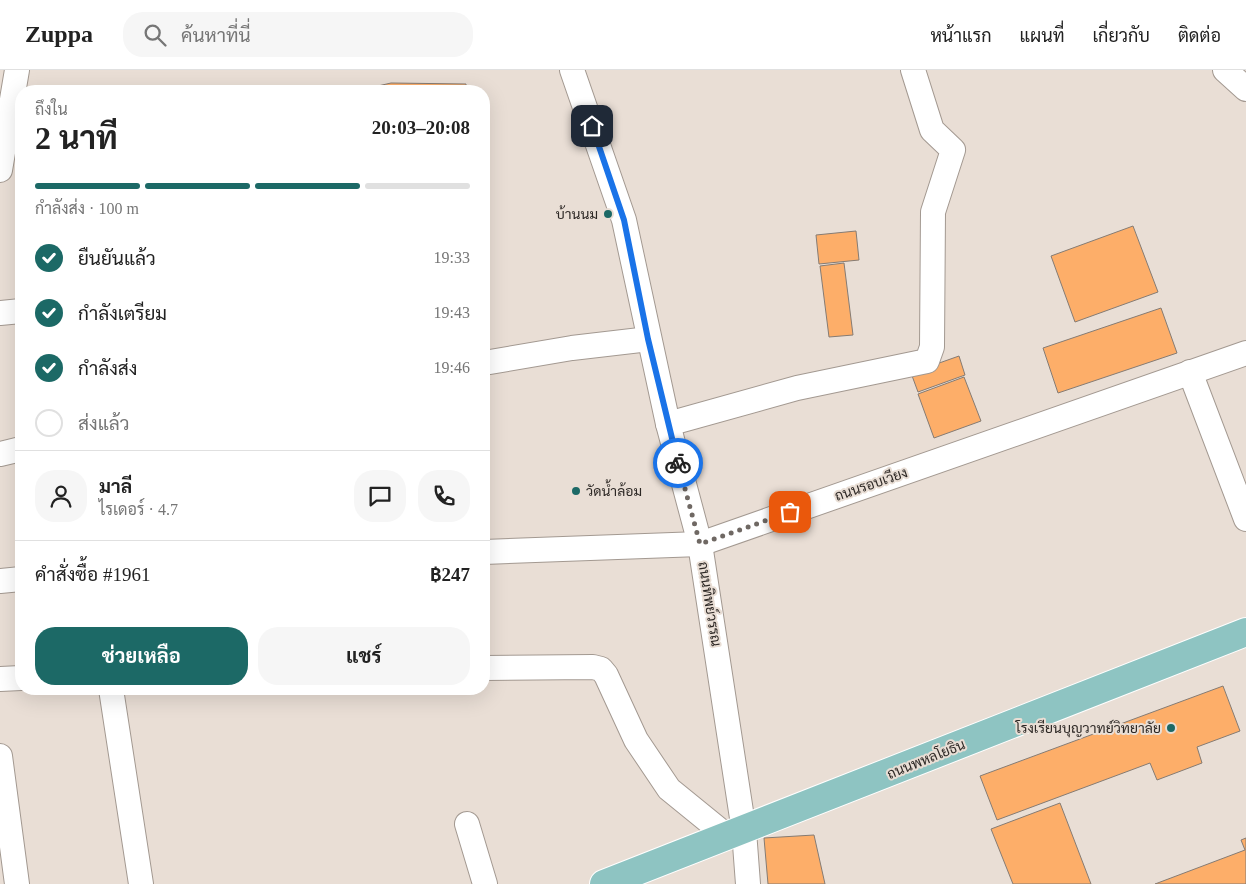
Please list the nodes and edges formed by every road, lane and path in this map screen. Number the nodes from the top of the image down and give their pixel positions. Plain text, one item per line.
1 (17, 70) edge
2 (572, 70) edge
3 (913, 70) edge
4 (1225, 70) edge
5 (1246, 89) edge
6 (0, 170) edge
7 (15, 312) edge
8 (0, 313) edge
9 (648, 339) junction
10 (1246, 353) edge
11 (490, 362) edge
12 (1190, 372) junction
13 (668, 424) junction
14 (15, 450) edge
15 (0, 454) edge
16 (1246, 519) edge
17 (700, 544) junction
18 (490, 552) edge
19 (15, 579) edge
20 (0, 581) edge
21 (1246, 632) edge
22 (490, 668) edge
23 (15, 678) edge
24 (0, 679) edge
25 (111, 695) edge
26 (0, 756) edge
27 (467, 824) dead end
28 (736, 834) junction
29 (17, 884) edge
30 (140, 884) edge
31 (485, 884) edge
32 (604, 884) edge
33 (748, 884) edge

1 - 6 street
2 - 9 street, ถนนทิพย์วรรณ
3 - 13 street
4 - 5 street
7 - 8 street
9 - 11 street
9 - 13 street, ถนนทิพย์วรรณ
10 - 12 street, ถนนรอบเวียง
12 - 16 street
12 - 17 street, ถนนรอบเวียง
13 - 17 street, ถนนทิพย์วรรณ
14 - 15 street
17 - 18 street, ถนนรอบเวียง
17 - 28 street, ถนนทิพย์วรรณ
19 - 20 street
21 - 28 main road, ถนนพหลโยธิน
22 - 28 street
23 - 24 street
25 - 30 street
26 - 29 street
27 - 31 street
28 - 32 main road, ถนนพหลโยธิน
28 - 33 street, ถนนทิพย์วรรณ

